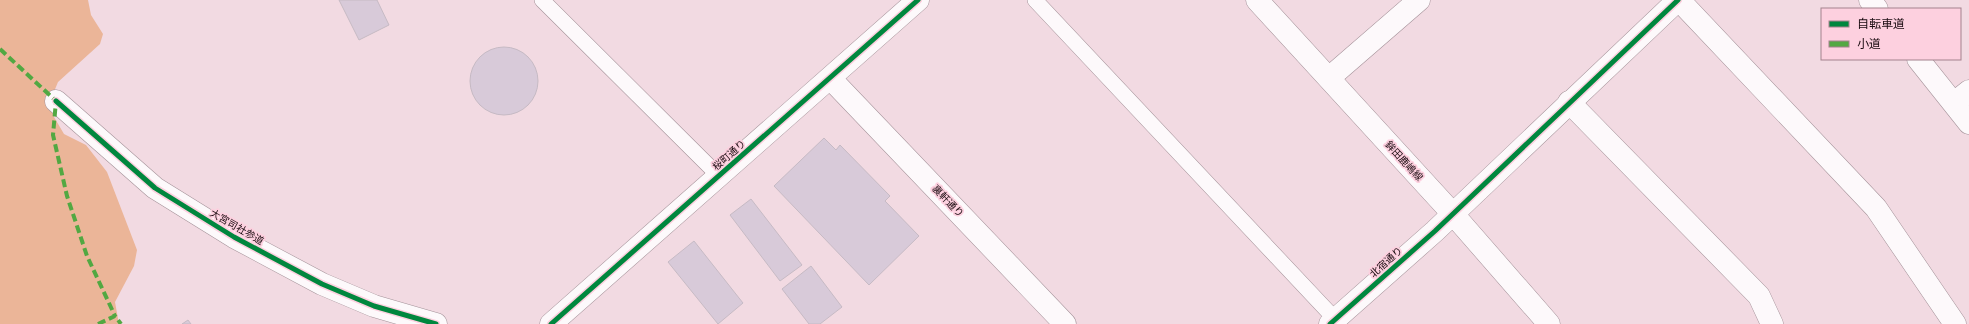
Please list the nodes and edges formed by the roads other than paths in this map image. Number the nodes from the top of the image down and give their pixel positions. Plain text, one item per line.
1 (542, 0) edge
2 (918, 0) edge
3 (1035, 0) edge
4 (1257, 0) edge
5 (1419, 0) edge
6 (1678, 0) edge
7 (1870, 0) edge
8 (1876, 8) edge
9 (1919, 60) edge
10 (830, 78) junction
11 (1329, 78) junction
12 (1961, 97) edge
13 (56, 101) dead end
14 (1569, 102) junction
15 (1969, 123) edge
16 (719, 176) junction
17 (1453, 214) junction
18 (1332, 322) edge
19 (436, 324) edge
20 (551, 324) edge
21 (1065, 324) edge
22 (1549, 324) edge
23 (1772, 324) edge
24 (1955, 324) edge

1 - 16 lane
2 - 10 street, 桜町通り
3 - 18 lane
4 - 11 street, 鉾田鹿嶋線
5 - 11 street
6 - 14 street, 北宿通り
6 - 24 street
7 - 8 street
9 - 12 street
10 - 16 street, 桜町通り
10 - 21 street, 裏軒通り
11 - 17 street, 鉾田鹿嶋線
12 - 15 street
13 - 19 street, 大宮司社参道
14 - 17 street, 北宿通り
14 - 23 street
16 - 20 street, 桜町通り
17 - 18 street, 北宿通り
17 - 22 street, 鉾田鹿嶋線

